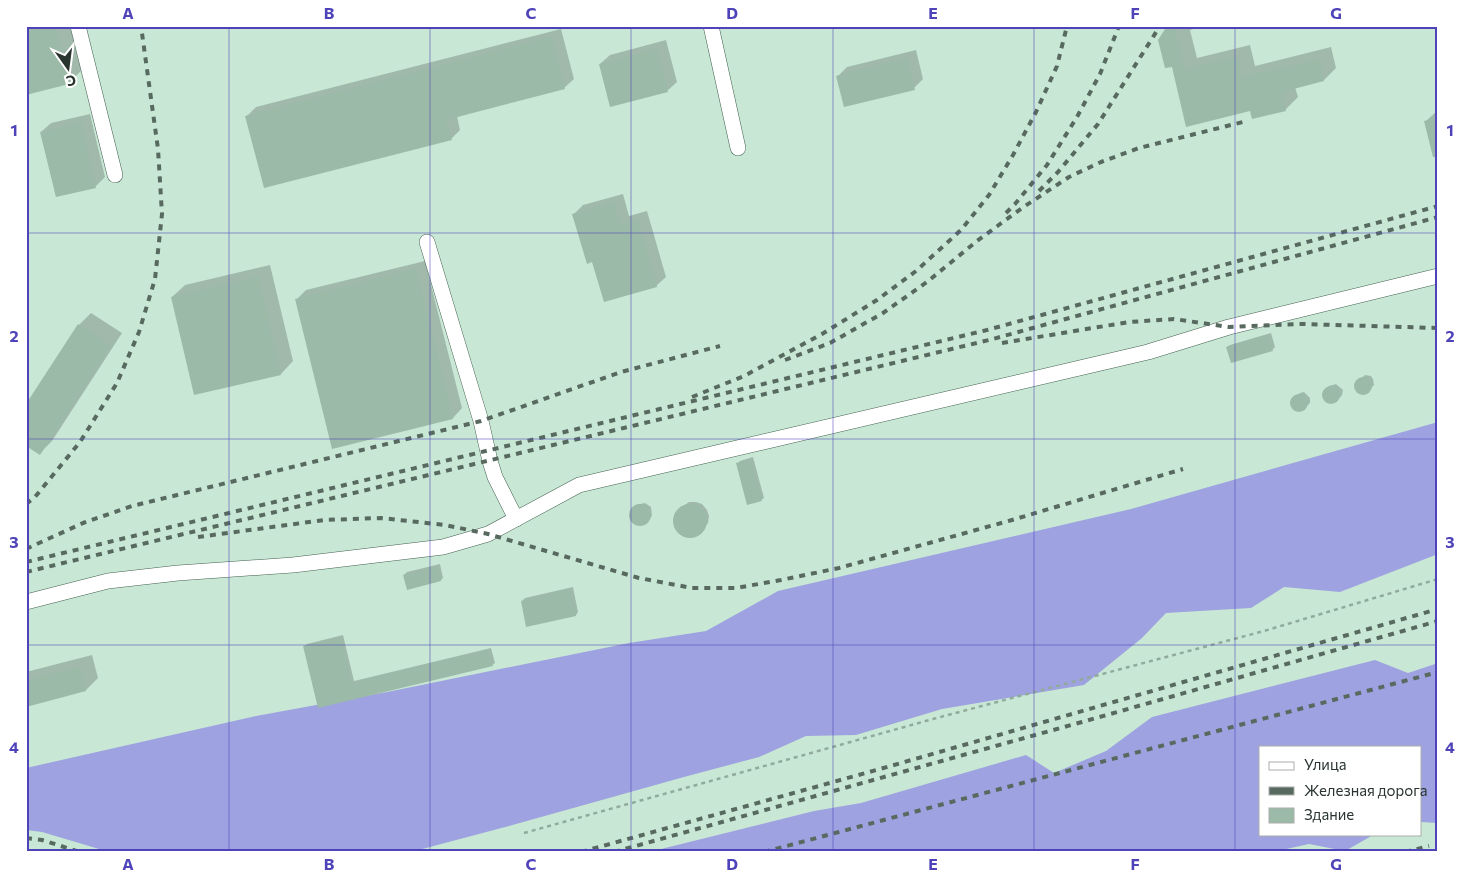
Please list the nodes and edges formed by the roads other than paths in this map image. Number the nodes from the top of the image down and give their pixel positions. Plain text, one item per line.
1 (78, 26) edge
2 (711, 26) edge
3 (738, 148) dead end
4 (114, 175) dead end
5 (427, 242) dead end
6 (1438, 276) edge
7 (516, 519) junction
8 (26, 602) edge

1 - 4 street
2 - 3 street
5 - 7 street
6 - 7 street
7 - 8 street

